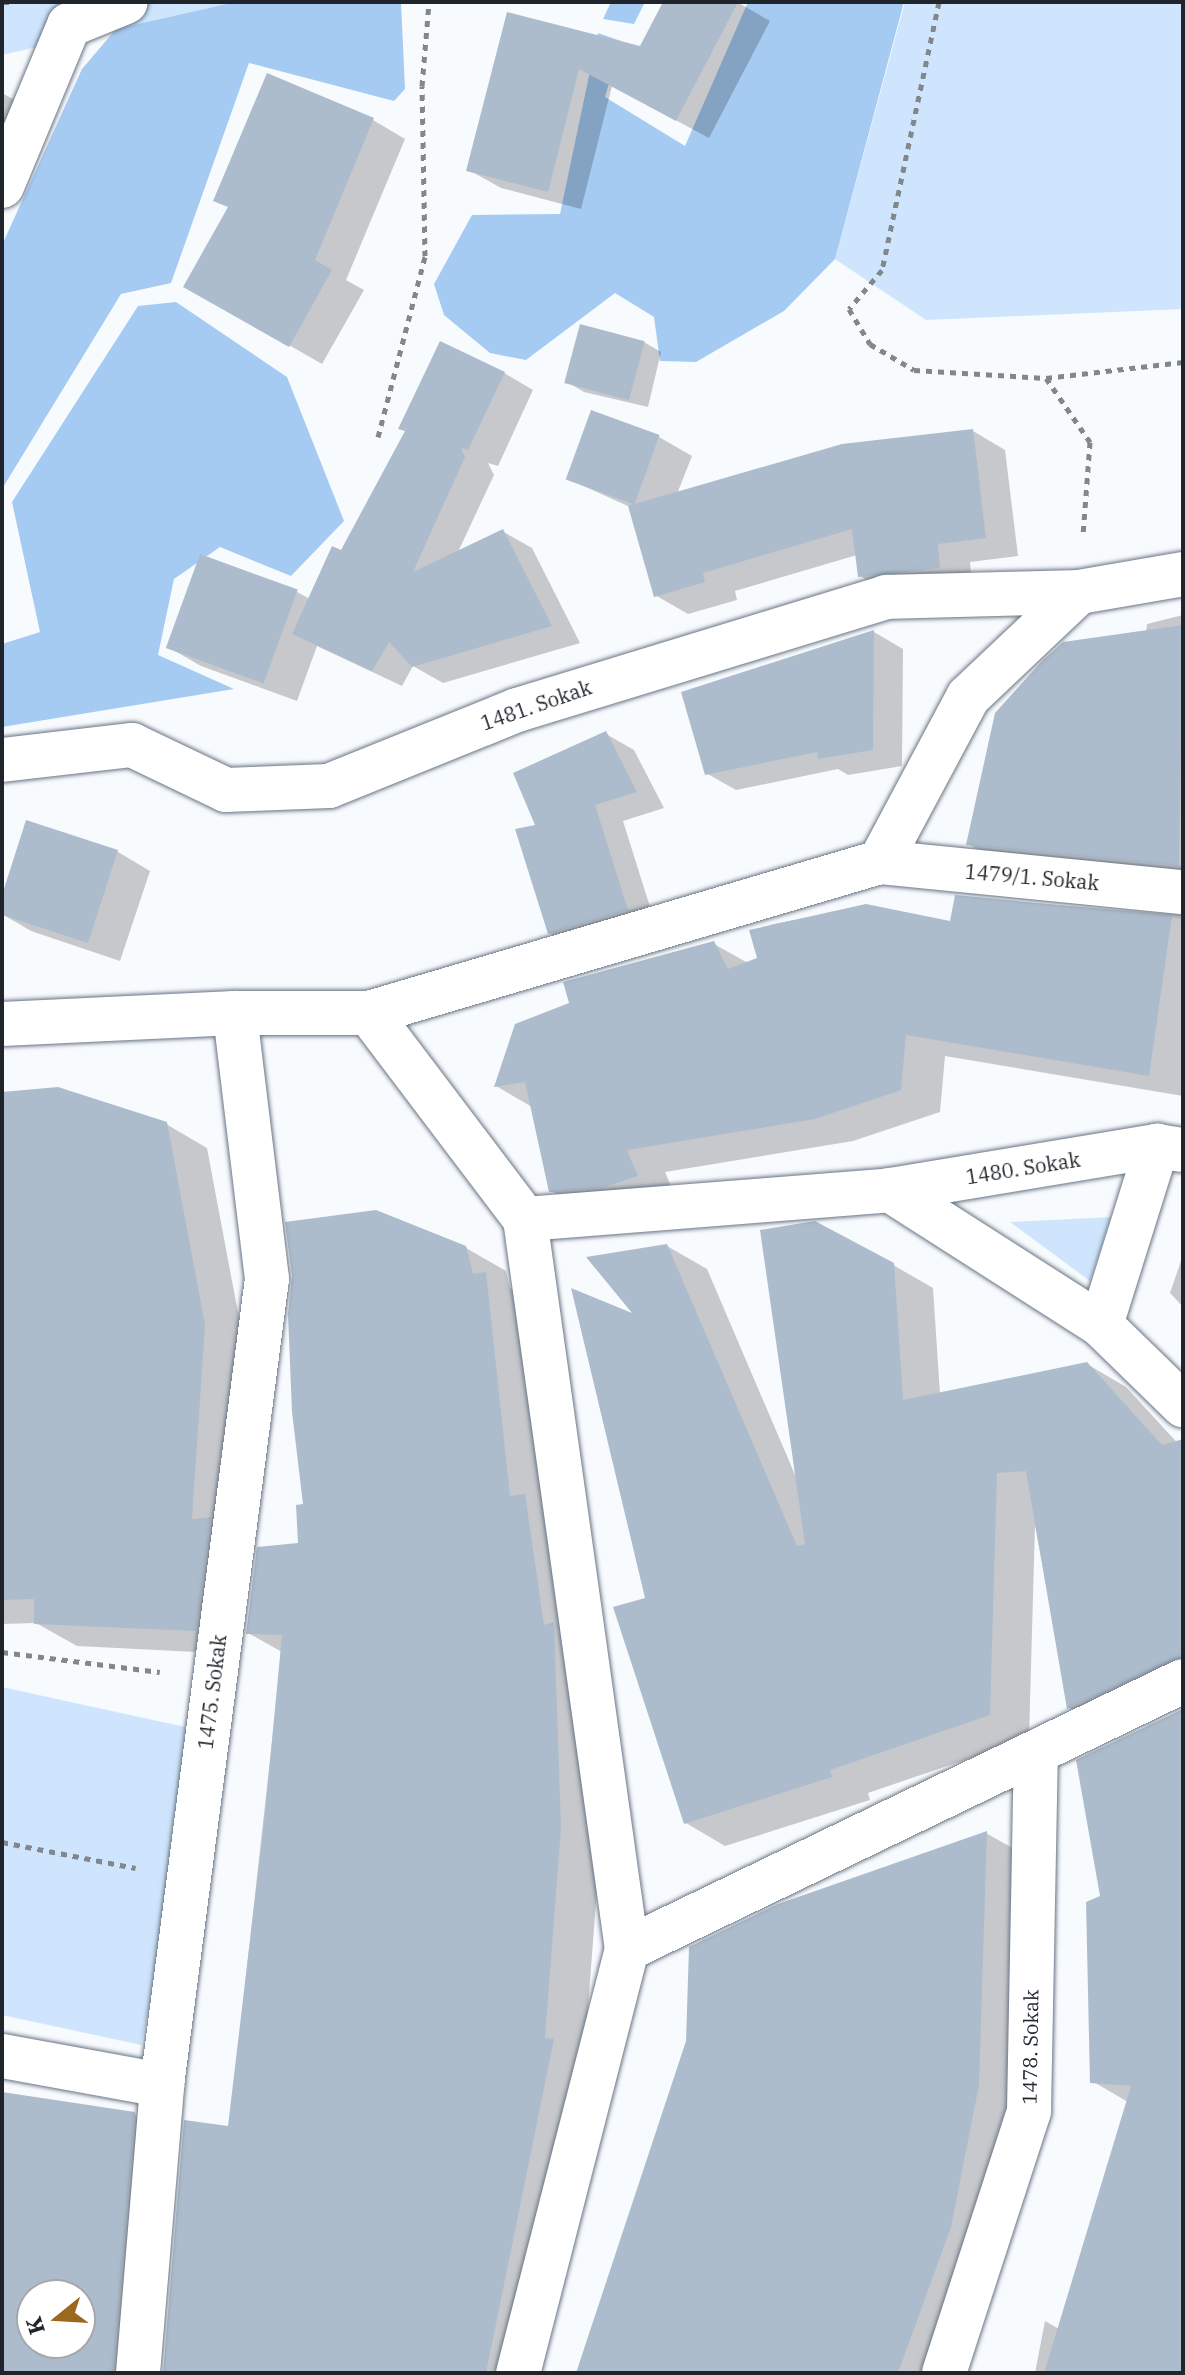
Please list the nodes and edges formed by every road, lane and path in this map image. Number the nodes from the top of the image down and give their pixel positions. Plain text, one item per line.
1 (126, 2) edge
2 (429, 2) edge
3 (939, 2) edge
4 (2, 186) edge
5 (1183, 362) edge
6 (1046, 378) junction
7 (378, 437) dead end
8 (1183, 574) edge
9 (1079, 592) junction
10 (2, 760) edge
11 (880, 862) junction
12 (1183, 892) edge
13 (235, 1013) junction
14 (369, 1013) junction
15 (2, 1024) edge
16 (1170, 1148) edge
17 (890, 1190) junction
18 (525, 1219) junction
19 (1101, 1325) junction
20 (1183, 1405) edge
21 (2, 1652) edge
22 (214, 1679) junction
23 (1183, 1681) edge
24 (1036, 1755) junction
25 (2, 1842) edge
26 (188, 1875) junction
27 (627, 1949) junction
28 (2, 2056) edge
29 (162, 2085) junction
30 (138, 2373) edge
31 (518, 2373) edge
32 (944, 2373) edge

1 - 4 street
2 - 7 path
3 - 6 path
5 - 6 path
6 - 9 path
8 - 9 street, 1481. Sokak
9 - 10 street, 1481. Sokak
9 - 11 street
11 - 12 street, 1479/1. Sokak
11 - 14 street
13 - 14 street
13 - 15 street
13 - 22 street, 1475. Sokak
14 - 18 street
16 - 17 street, 1480. Sokak
16 - 19 street, 1480. Sokak
17 - 18 street, 1480. Sokak
17 - 19 street
18 - 27 street
19 - 20 street
21 - 22 path
22 - 26 street, 1475. Sokak
23 - 24 street
24 - 27 street
24 - 32 street, 1478. Sokak
25 - 26 path
26 - 29 street, 1475. Sokak
27 - 31 street
28 - 29 street
29 - 30 street, 1475. Sokak

